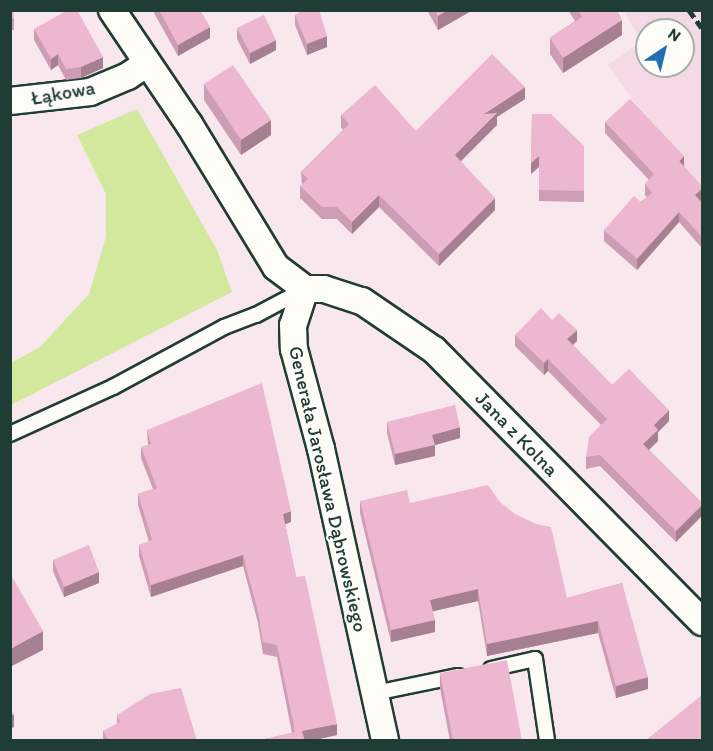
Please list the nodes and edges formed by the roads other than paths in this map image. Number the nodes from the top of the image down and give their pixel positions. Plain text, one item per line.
1 (112, 10) edge
2 (146, 64) junction
3 (10, 101) edge
4 (305, 289) junction
5 (10, 434) edge
6 (702, 622) edge
7 (375, 693) junction
8 (385, 741) edge
9 (547, 741) edge

1 - 2 street
2 - 3 street, Łąkowa
2 - 4 street
4 - 5 lane
4 - 6 street, Jana z Kolna
4 - 7 street, Generała Jarosława Dąbrowskiego
7 - 8 street, Generała Jarosława Dąbrowskiego
7 - 9 lane

